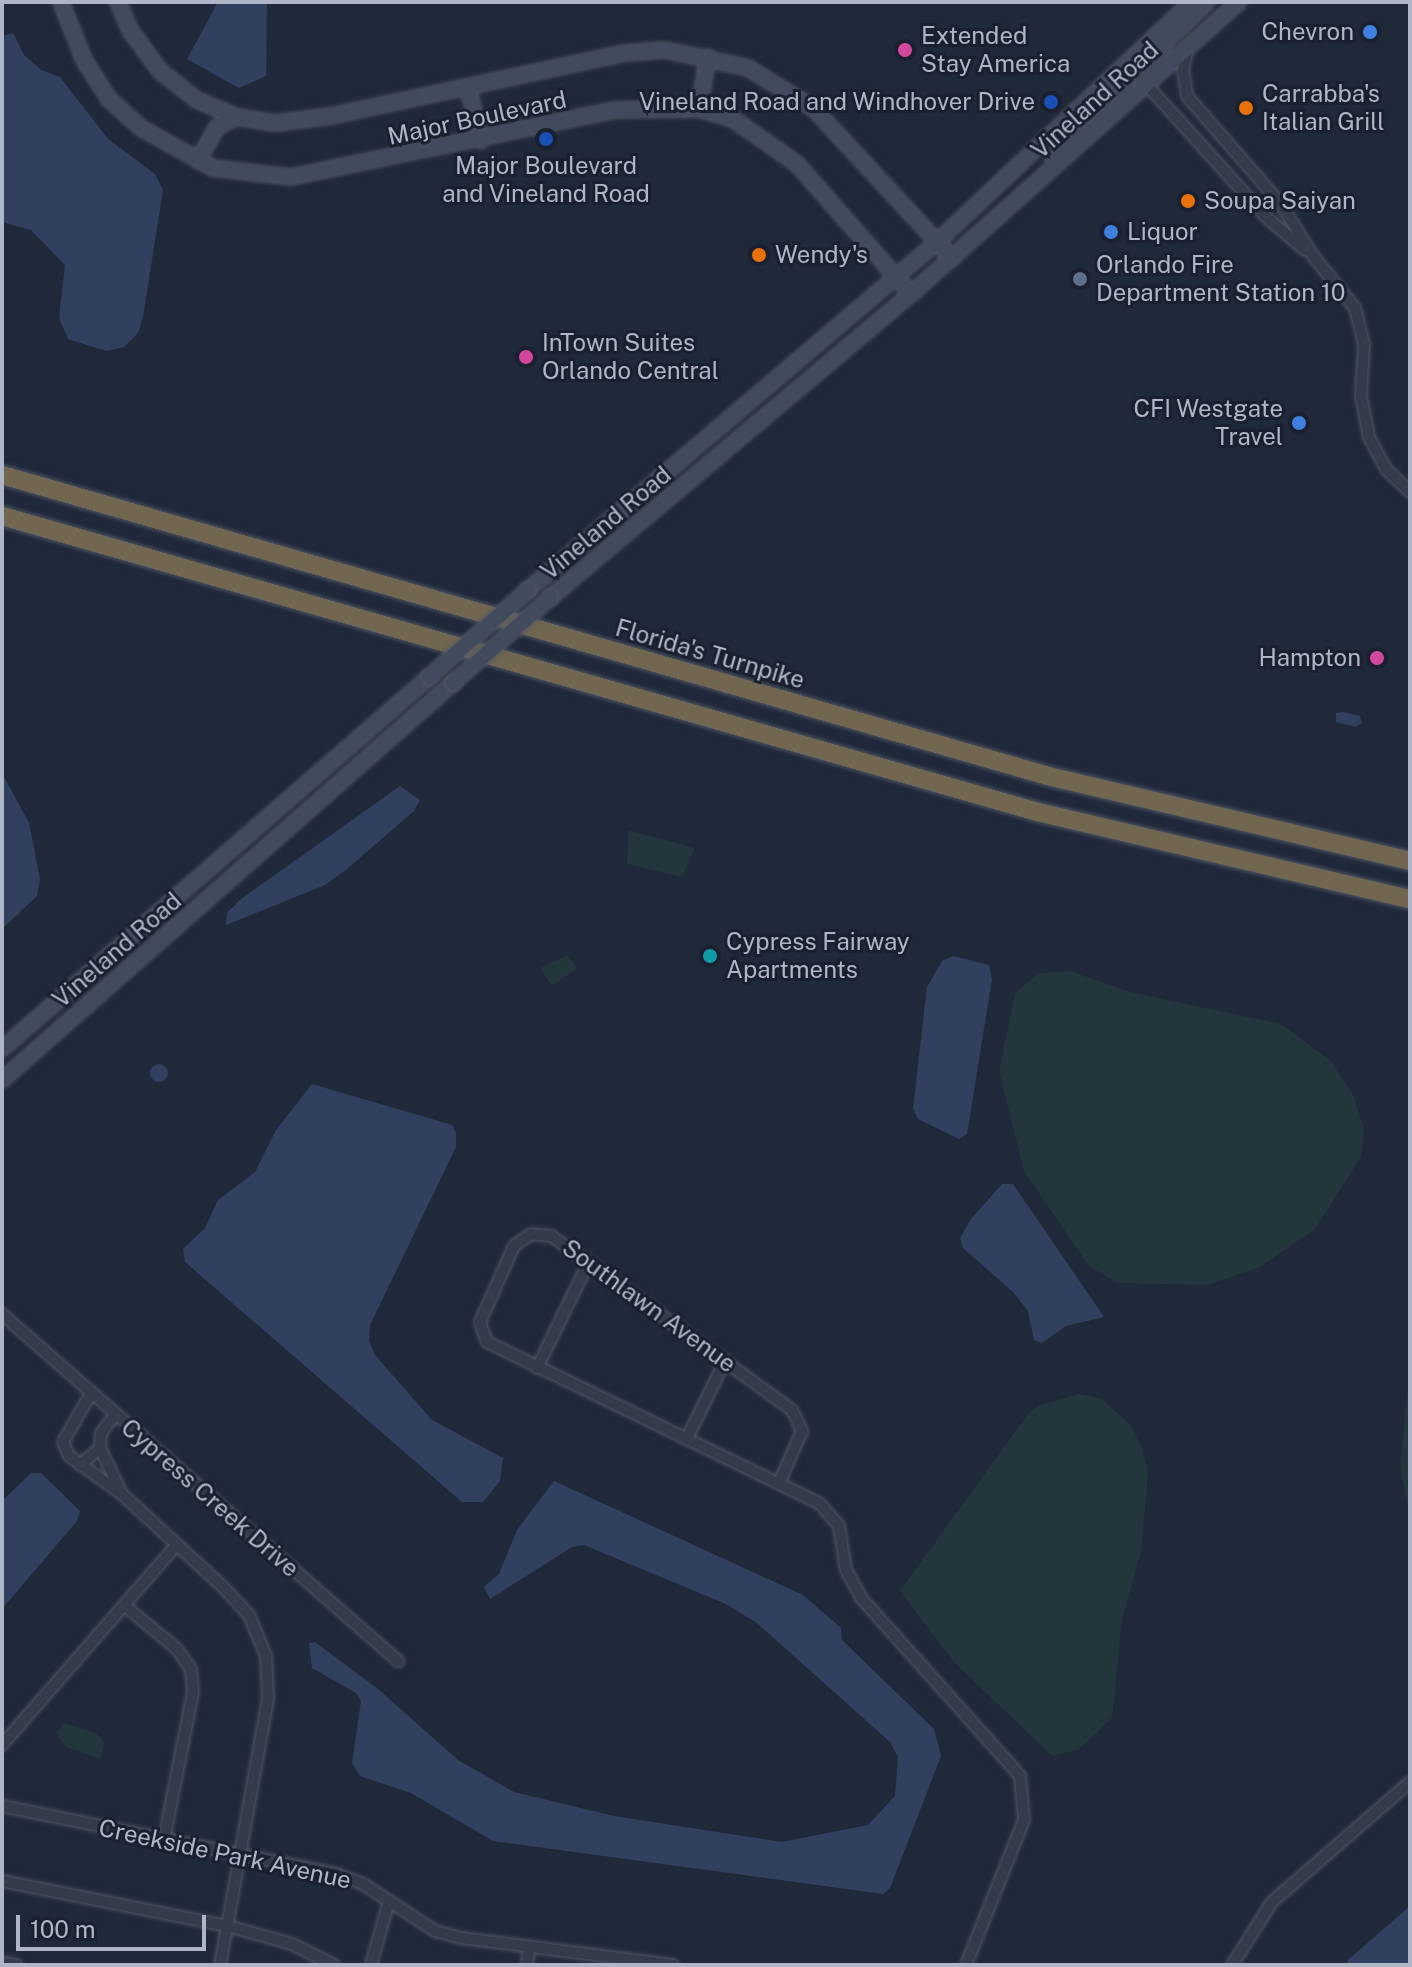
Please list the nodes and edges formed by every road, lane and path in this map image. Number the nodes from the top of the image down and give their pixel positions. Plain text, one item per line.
1 (61, 2) edge
2 (118, 2) edge
3 (1192, 2) edge
4 (1207, 2) edge
5 (1239, 2) edge
6 (1189, 46) junction
7 (1139, 50) junction
8 (708, 57) junction
9 (1146, 84) junction
10 (468, 87) junction
11 (699, 109) junction
12 (237, 117) junction
13 (481, 140) junction
14 (198, 161) junction
15 (1028, 190) junction
16 (1281, 204) junction
17 (1266, 217) junction
18 (937, 242) junction
19 (1313, 256) junction
20 (952, 258) junction
21 (896, 277) junction
22 (911, 294) junction
23 (2, 475) edge
24 (1410, 492) edge
25 (2, 516) edge
26 (2, 526) edge
27 (71, 536) junction
28 (1410, 861) edge
29 (1410, 899) edge
30 (116, 951) junction
31 (130, 967) junction
32 (46, 1010) junction
33 (61, 1028) junction
34 (2, 1049) edge
35 (2, 1080) edge
36 (589, 1262) junction
37 (2, 1314) edge
38 (2, 1324) edge
39 (21, 1336) junction
40 (725, 1361) junction
41 (537, 1368) junction
42 (90, 1395) junction
43 (114, 1416) junction
44 (687, 1438) junction
45 (100, 1448) junction
46 (80, 1465) junction
47 (780, 1481) junction
48 (122, 1494) junction
49 (175, 1547) junction
50 (125, 1606) junction
51 (398, 1661) dead end
52 (2, 1745) edge
53 (1410, 1782) edge
54 (2, 1806) edge
55 (164, 1840) junction
56 (242, 1856) junction
57 (2, 1881) edge
58 (389, 1901) junction
59 (228, 1926) junction
60 (529, 1948) junction
61 (2, 1962) edge
62 (17, 1965) edge
63 (220, 1965) edge
64 (334, 1965) edge
65 (371, 1965) edge
66 (527, 1965) edge
67 (673, 1965) edge
68 (966, 1965) edge
69 (1232, 1965) edge

1 - 14 street, Major Boulevard
2 - 12 street, Major Boulevard
3 - 7 street, Vineland Road
4 - 9 street
5 - 6 street, Vineland Road
6 - 9 street, Vineland Road
6 - 16 street
7 - 15 street
7 - 18 street, Vineland Road
8 - 10 street, Major Boulevard
8 - 11 street
8 - 18 street, Major Boulevard
9 - 15 street, Vineland Road
9 - 17 street
10 - 12 street, Major Boulevard
10 - 13 street
11 - 13 street, Major Boulevard
11 - 21 street, Major Boulevard
12 - 14 street
13 - 14 street, Major Boulevard
15 - 20 street, Vineland Road
16 - 17 street
16 - 19 street
17 - 19 street
18 - 20 street, Major Boulevard
18 - 21 street, Vineland Road
19 - 24 street
20 - 22 street, Vineland Road
21 - 22 street, Major Boulevard
21 - 30 street, Vineland Road, bridge
22 - 31 street, Vineland Road, bridge
23 - 28 highway, Florida's Turnpike
25 - 27 highway
26 - 27 highway
27 - 29 highway
30 - 31 street
30 - 32 street, Vineland Road
31 - 33 street, Vineland Road
32 - 33 street
32 - 34 street, Vineland Road
33 - 35 street, Vineland Road
36 - 40 street, Southlawn Avenue
36 - 41 street
36 - 41 street, Southlawn Avenue
37 - 39 street, Cypress Creek Drive
38 - 39 street, Cypress Creek Drive
39 - 42 street, Cypress Creek Drive
40 - 44 street
40 - 47 street, Southlawn Avenue
41 - 44 street, Southlawn Avenue
42 - 43 street, Cypress Creek Drive
42 - 46 street
43 - 45 street
43 - 51 street, Cypress Creek Drive
44 - 47 street, Southlawn Avenue
45 - 46 street
45 - 48 street
46 - 48 street
47 - 68 street, Southlawn Avenue
48 - 49 street
49 - 50 street
49 - 56 street
50 - 52 street
50 - 55 street
53 - 69 street
54 - 55 street, Creekside Park Avenue
55 - 56 street, Creekside Park Avenue
56 - 58 street, Creekside Park Avenue
56 - 59 street
57 - 59 street
58 - 60 street, Creekside Park Avenue
58 - 65 street
59 - 63 street
59 - 64 street
60 - 66 street
60 - 67 street, Creekside Park Avenue
61 - 62 street

